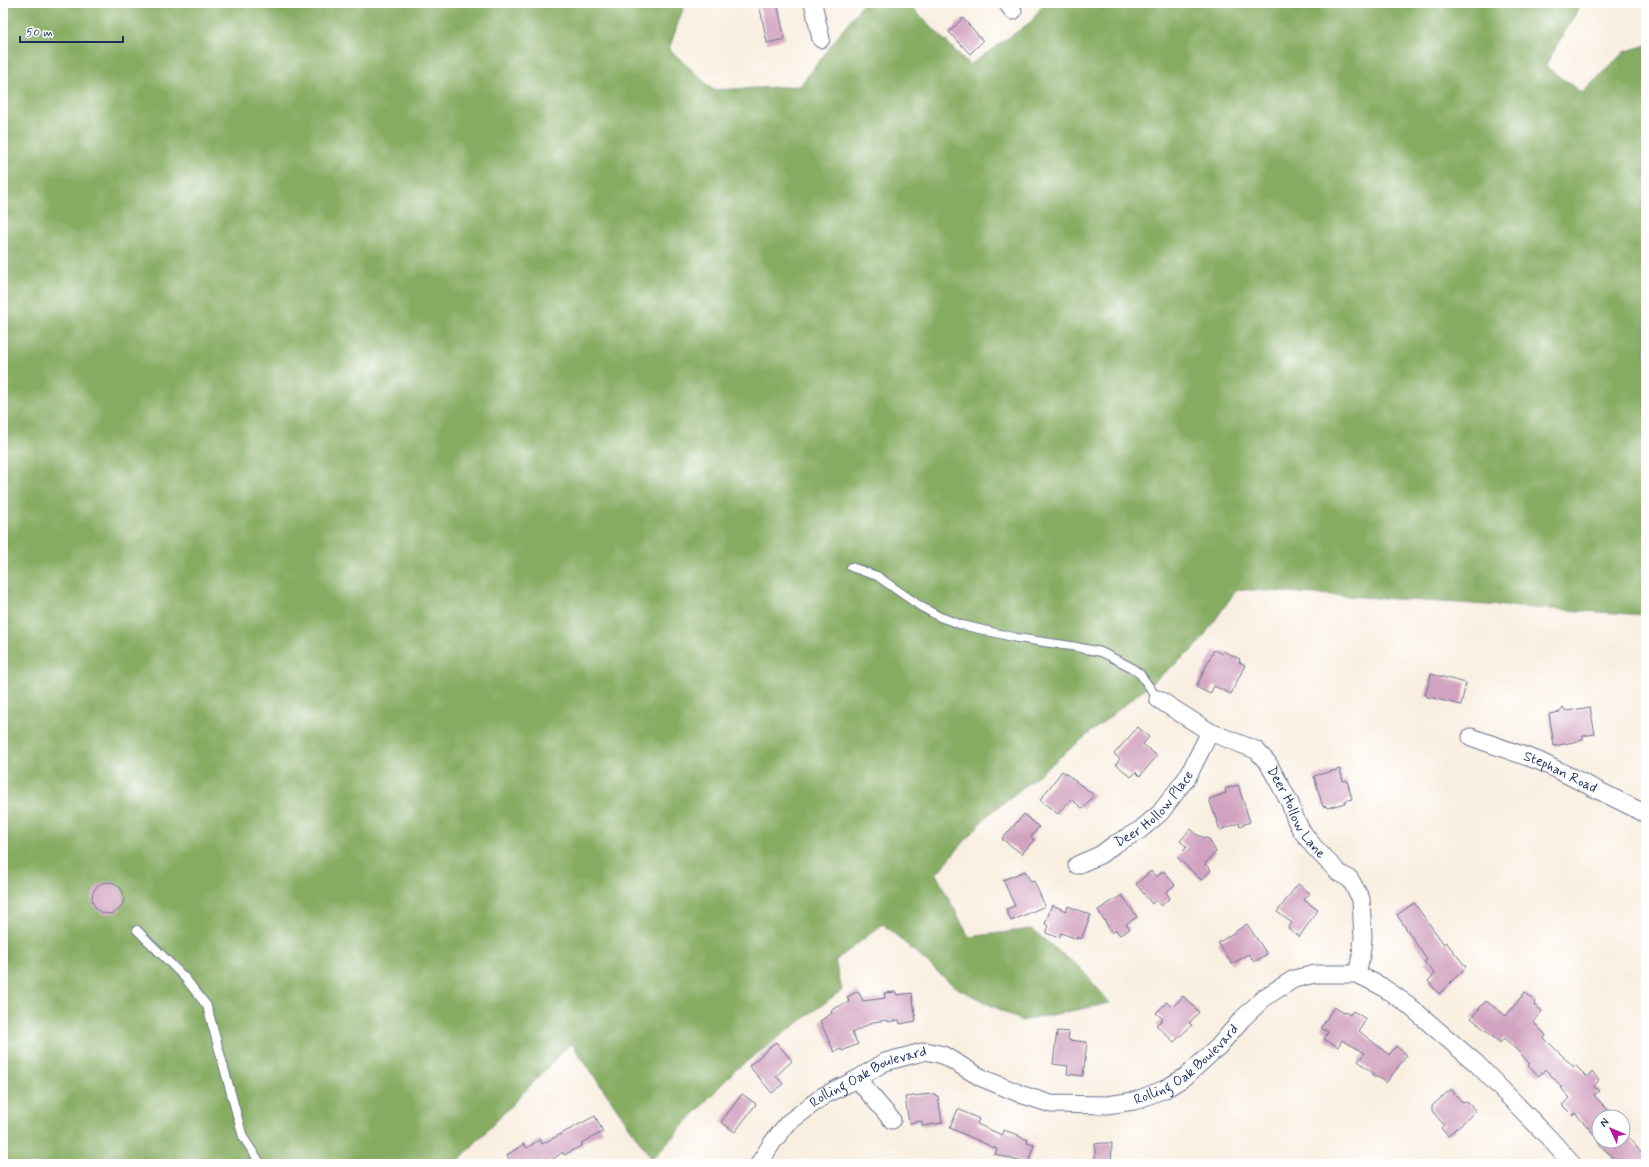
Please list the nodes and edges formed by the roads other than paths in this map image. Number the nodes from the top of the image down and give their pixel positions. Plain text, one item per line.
1 (813, 3) edge
2 (822, 39) dead end
3 (851, 567) dead end
4 (1158, 699) joint
5 (1210, 732) junction
6 (1471, 737) dead end
7 (1646, 814) edge
8 (1077, 865) dead end
9 (137, 930) dead end
10 (1357, 974) junction
11 (857, 1079) junction
12 (892, 1120) dead end
13 (260, 1164) edge
14 (759, 1164) edge
15 (1572, 1164) edge

1 - 2 street
3 - 4 lane
4 - 5 street, Deer Hollow Lane
5 - 8 street, Deer Hollow Place
5 - 10 street, Deer Hollow Lane
6 - 7 street, Stephan Road
9 - 13 lane
10 - 11 street, Rolling Oak Boulevard
10 - 15 street, Rolling Oak Boulevard
11 - 12 street
11 - 14 street, Rolling Oak Boulevard

